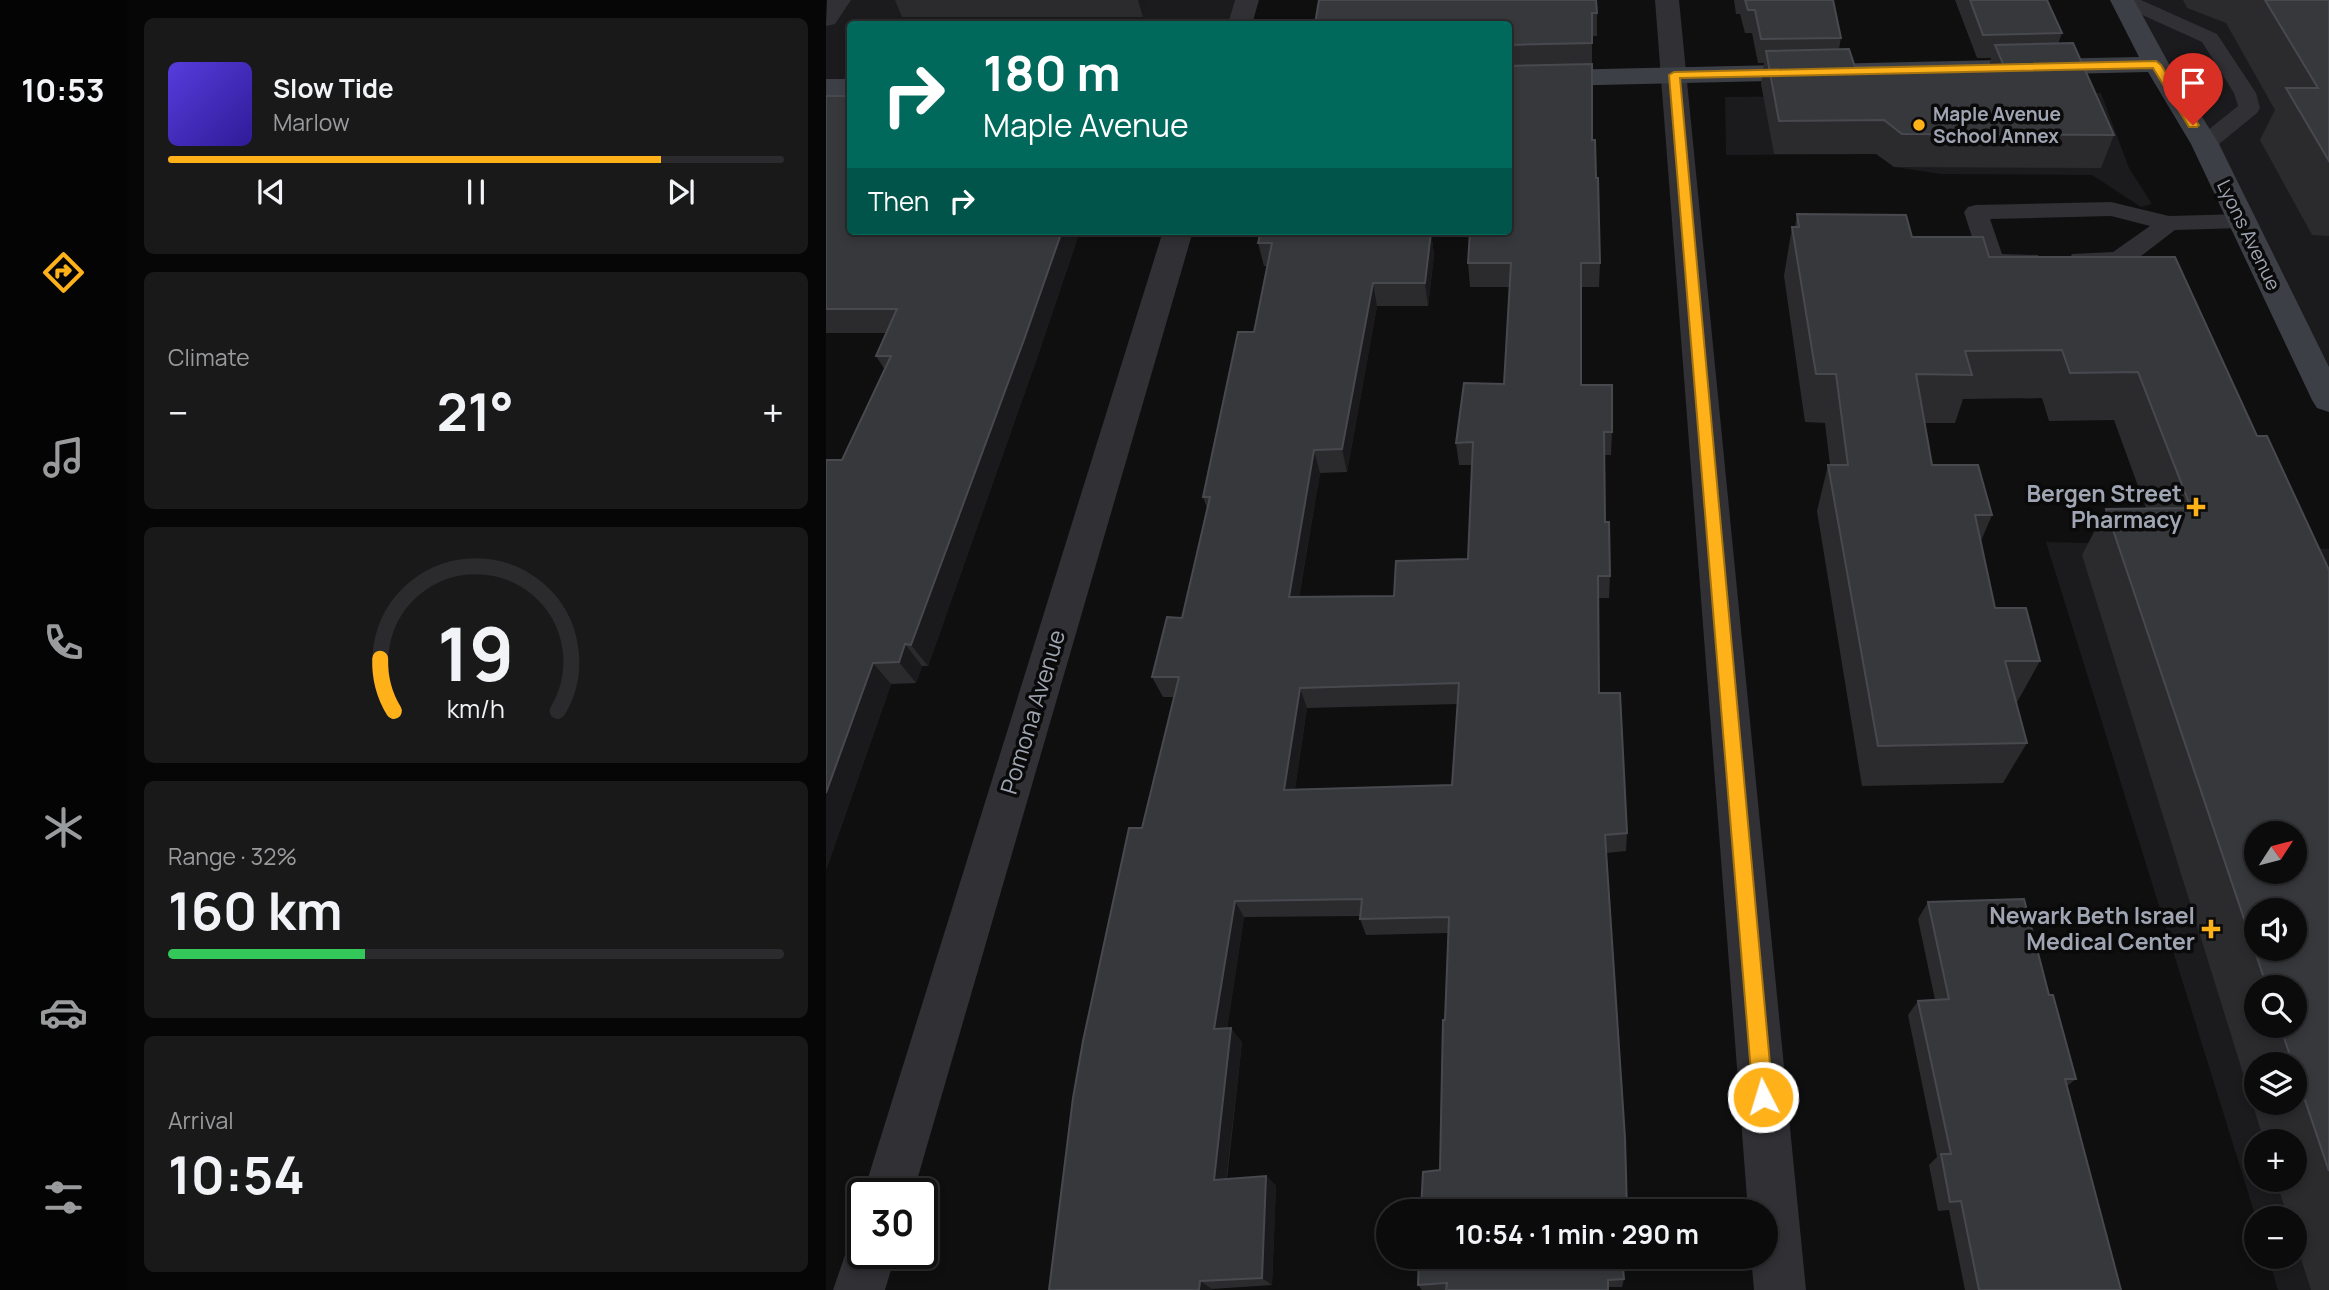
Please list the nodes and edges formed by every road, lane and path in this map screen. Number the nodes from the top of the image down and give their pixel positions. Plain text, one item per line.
1 (838, 0) edge
2 (1247, 0) edge
3 (1667, 0) edge
4 (2123, 0) edge
5 (826, 19) edge
6 (1241, 21) edge
7 (2156, 65) junction
8 (1674, 75) junction
9 (1512, 79) edge
10 (826, 87) edge
11 (847, 87) edge
12 (2205, 144) junction
13 (2242, 220) junction
14 (2169, 223) junction
15 (1177, 235) edge
16 (2329, 400) edge
17 (893, 1178) edge
18 (865, 1269) edge
19 (859, 1290) edge
20 (1780, 1290) edge

1 - 5 street
2 - 6 street
3 - 8 street
4 - 7 street, Lyons Avenue
4 - 12 lane
7 - 8 street
7 - 12 street, Lyons Avenue
8 - 9 street
8 - 20 street
10 - 11 street
12 - 13 street, Lyons Avenue
13 - 14 lane
13 - 16 street, Lyons Avenue
14 - 14 lane
15 - 17 street, Pomona Avenue
18 - 19 street

